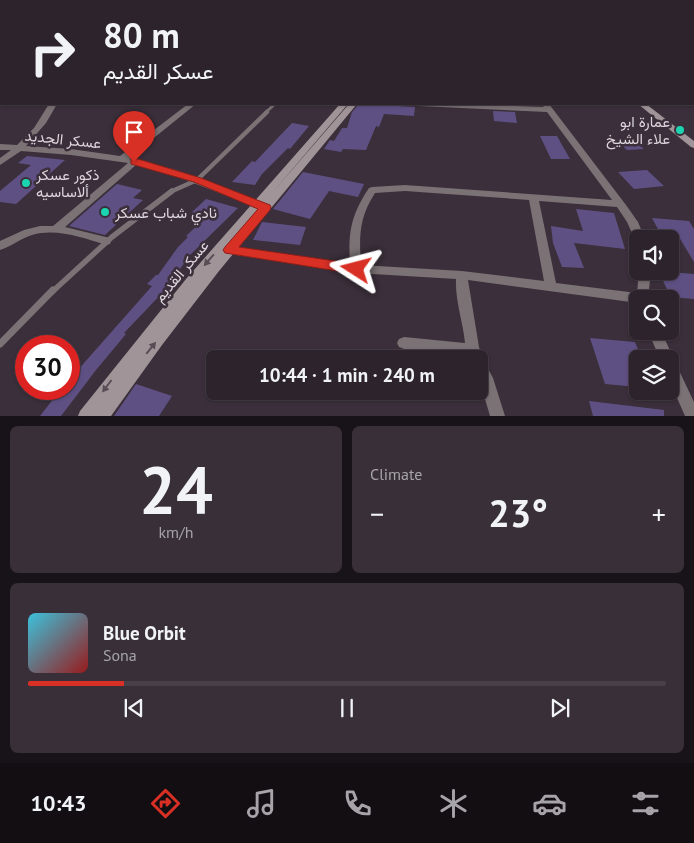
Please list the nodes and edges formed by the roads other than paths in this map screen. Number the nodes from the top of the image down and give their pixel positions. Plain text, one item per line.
1 (52, 105) edge
2 (191, 105) edge
3 (274, 105) edge
4 (343, 105) edge
5 (352, 105) edge
6 (461, 105) edge
7 (643, 105) edge
8 (547, 107) edge
9 (694, 145) edge
10 (0, 147) edge
11 (21, 148) junction
12 (121, 160) junction
13 (0, 162) edge
14 (134, 162) junction
15 (197, 180) junction
16 (533, 197) junction
17 (620, 204) junction
18 (261, 206) junction
19 (57, 228) junction
20 (637, 230) edge
21 (106, 241) junction
22 (0, 246) edge
23 (230, 250) junction
24 (356, 269) junction
25 (462, 275) junction
26 (550, 286) junction
27 (629, 297) edge
28 (404, 343) dead end
29 (0, 344) edge
30 (449, 350) edge
31 (474, 350) edge
32 (488, 384) edge
33 (679, 386) edge
34 (85, 416) edge
35 (102, 416) edge
36 (498, 416) edge
37 (693, 416) edge

1 - 11 street
2 - 12 street
3 - 15 lane
4 - 18 street, عسكر القديم
5 - 18 street, عسكر القديم
6 - 8 street
7 - 9 street
8 - 17 street
10 - 11 street, عسكر الجديد
11 - 12 street, عسكر الجديد
11 - 13 street
12 - 14 street, عسكر الجديد
14 - 15 street, عسكر الجديد
14 - 19 street
15 - 18 street, عسكر الجديد
15 - 21 lane
16 - 17 street
16 - 24 street
16 - 26 street
17 - 20 street
18 - 23 street, عسكر القديم
18 -> 34 street, عسكر القديم
19 - 21 street
19 - 22 street
21 - 29 lane
23 - 24 street
35 -> 23 street, عسكر القديم
24 - 25 street
25 - 26 street
25 - 31 street
26 - 27 street
28 - 30 street
32 - 36 street
33 - 37 street

